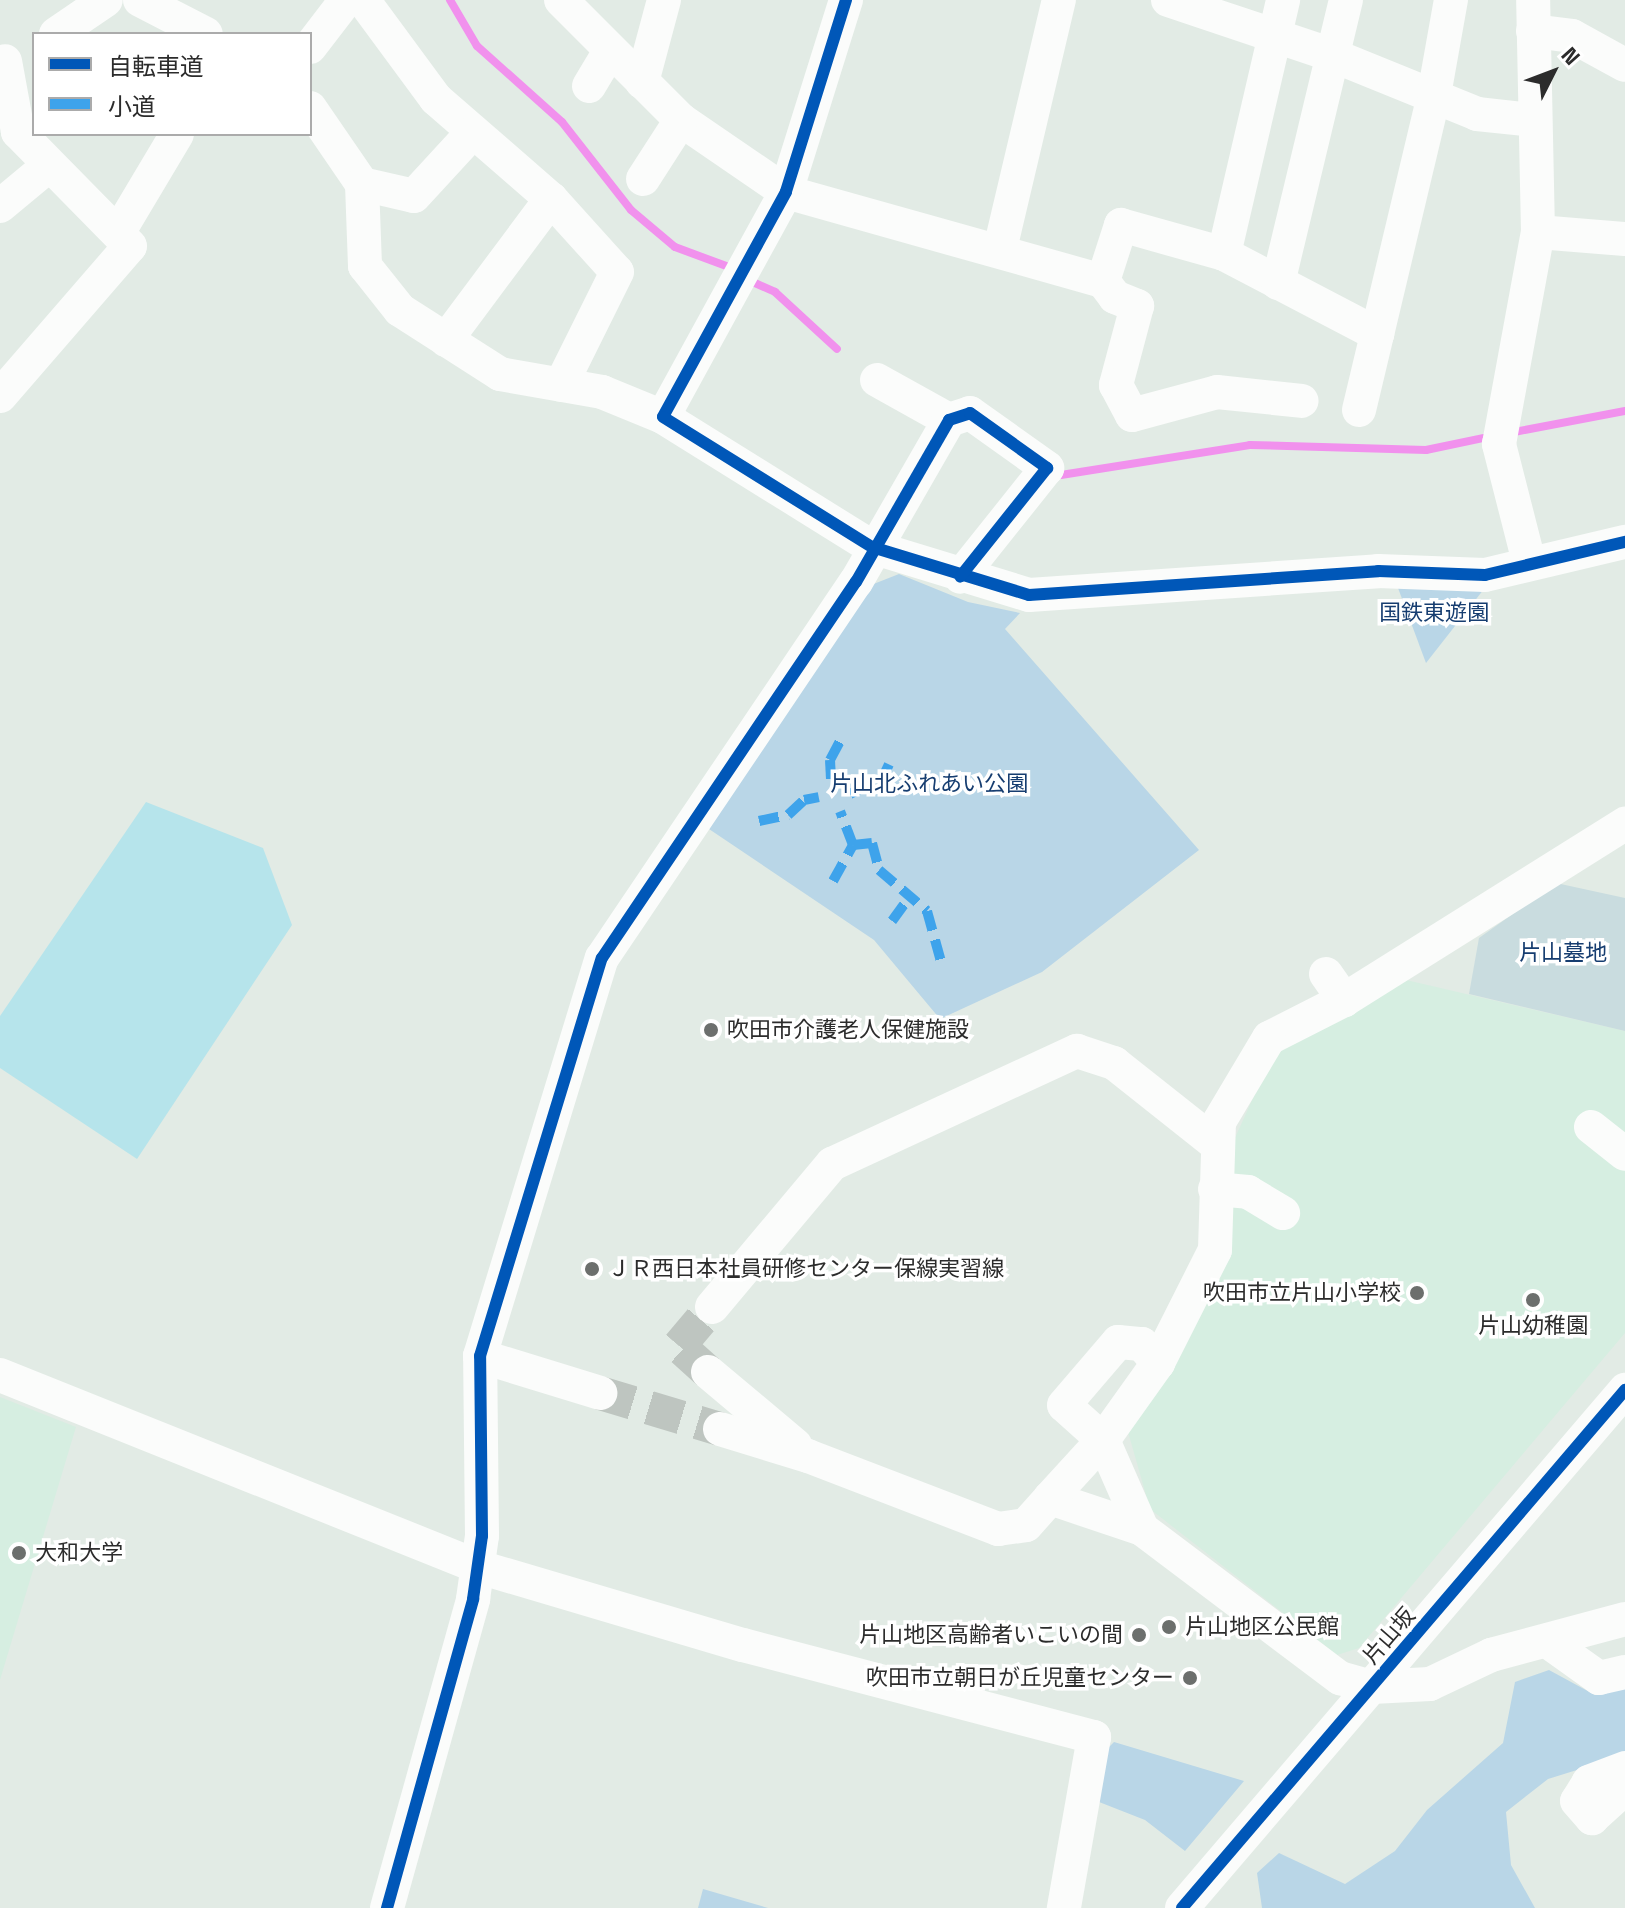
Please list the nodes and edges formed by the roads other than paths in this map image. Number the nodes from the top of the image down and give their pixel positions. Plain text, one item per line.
1 (106, 0) edge
2 (140, 0) edge
3 (346, 0) edge
4 (363, 0) edge
5 (561, 0) edge
6 (664, 0) edge
7 (846, 0) edge
8 (1059, 0) edge
9 (1168, 0) edge
10 (1283, 0) edge
11 (1346, 0) edge
12 (1451, 0) edge
13 (1533, 15) edge
14 (191, 18) edge
15 (59, 32) edge
16 (1274, 37) junction
17 (312, 44) edge
18 (610, 51) junction
19 (1332, 55) junction
20 (13, 57) edge
21 (1625, 65) edge
22 (642, 82) junction
23 (589, 86) dead end
24 (1434, 95) junction
25 (312, 111) edge
26 (681, 120) junction
27 (1533, 120) junction
28 (472, 133) junction
29 (176, 136) edge
30 (47, 167) junction
31 (643, 179) dead end
32 (362, 184) junction
33 (786, 192) junction
34 (551, 199) junction
35 (0, 206) edge
36 (1538, 232) junction
37 (118, 233) junction
38 (1625, 239) edge
39 (1000, 249) junction
40 (1224, 254) junction
41 (1103, 281) junction
42 (1278, 283) junction
43 (1377, 334) junction
44 (446, 340) junction
45 (877, 380) dead end
46 (561, 385) junction
47 (0, 396) edge
48 (1302, 401) dead end
49 (1359, 410) dead end
50 (663, 417) junction
51 (949, 420) junction
52 (1625, 542) edge
53 (872, 547) junction
54 (1529, 562) junction
55 (960, 577) junction
56 (1625, 824) edge
57 (1591, 1127) dead end
58 (1215, 1143) junction
59 (1625, 1154) edge
60 (1215, 1189) junction
61 (1283, 1213) dead end
62 (712, 1307) tunnel mouth
63 (480, 1356) junction
64 (1158, 1363) junction
65 (708, 1372) tunnel mouth
66 (0, 1375) edge
67 (1625, 1390) edge
68 (600, 1393) tunnel mouth
69 (720, 1429) tunnel mouth
70 (1103, 1440) junction
71 (808, 1456) junction
72 (1050, 1498) junction
73 (1142, 1529) junction
74 (479, 1567) junction
75 (1625, 1619) edge
76 (1547, 1641) junction
77 (1625, 1672) edge
78 (1372, 1687) junction
79 (1625, 1768) edge
80 (1625, 1788) edge
81 (387, 1908) edge
82 (1064, 1908) edge
83 (1182, 1908) edge

1 - 15 street
2 - 14 street
3 - 17 street
4 - 28 street
5 - 18 street
6 - 22 street
7 - 33 street
8 - 39 street
9 - 16 street
10 - 16 street
11 - 19 street
12 - 24 street
13 - 21 street
13 - 27 street
16 - 19 street
16 - 40 street
18 - 22 street
18 - 23 street
19 - 24 street
19 - 42 street
20 - 30 street
22 - 26 street
24 - 27 street
24 - 43 street
25 - 32 street
26 - 31 street
26 - 33 street
27 - 36 street
28 - 32 street
28 - 34 street
29 - 37 street
30 - 35 street
30 - 37 street
32 - 44 street
33 - 39 street
33 - 50 street
34 - 44 street
34 - 46 street
36 - 38 street
36 - 54 street
37 - 47 street
39 - 41 street
40 - 41 street
40 - 42 street
41 - 48 street
42 - 43 street
43 - 49 street
44 - 46 street
45 - 51 street
46 - 50 street
50 - 53 street
51 - 53 street
51 - 55 street
52 - 54 street
53 - 55 street
53 - 63 street
54 - 55 street
56 - 58 street
57 - 59 street
58 - 60 street
58 - 62 street
60 - 61 street
60 - 64 street
63 - 68 street
63 - 74 street
64 - 70 street
64 - 70 street
65 - 71 street
66 - 74 street
67 - 78 street, 片山坂
69 - 71 street
70 - 72 street
70 - 73 street
71 - 72 street
72 - 73 street
73 - 78 street
74 - 81 street
74 - 82 street
75 - 76 street
76 - 77 street
76 - 78 street
78 - 83 street, 片山坂
79 - 80 street

